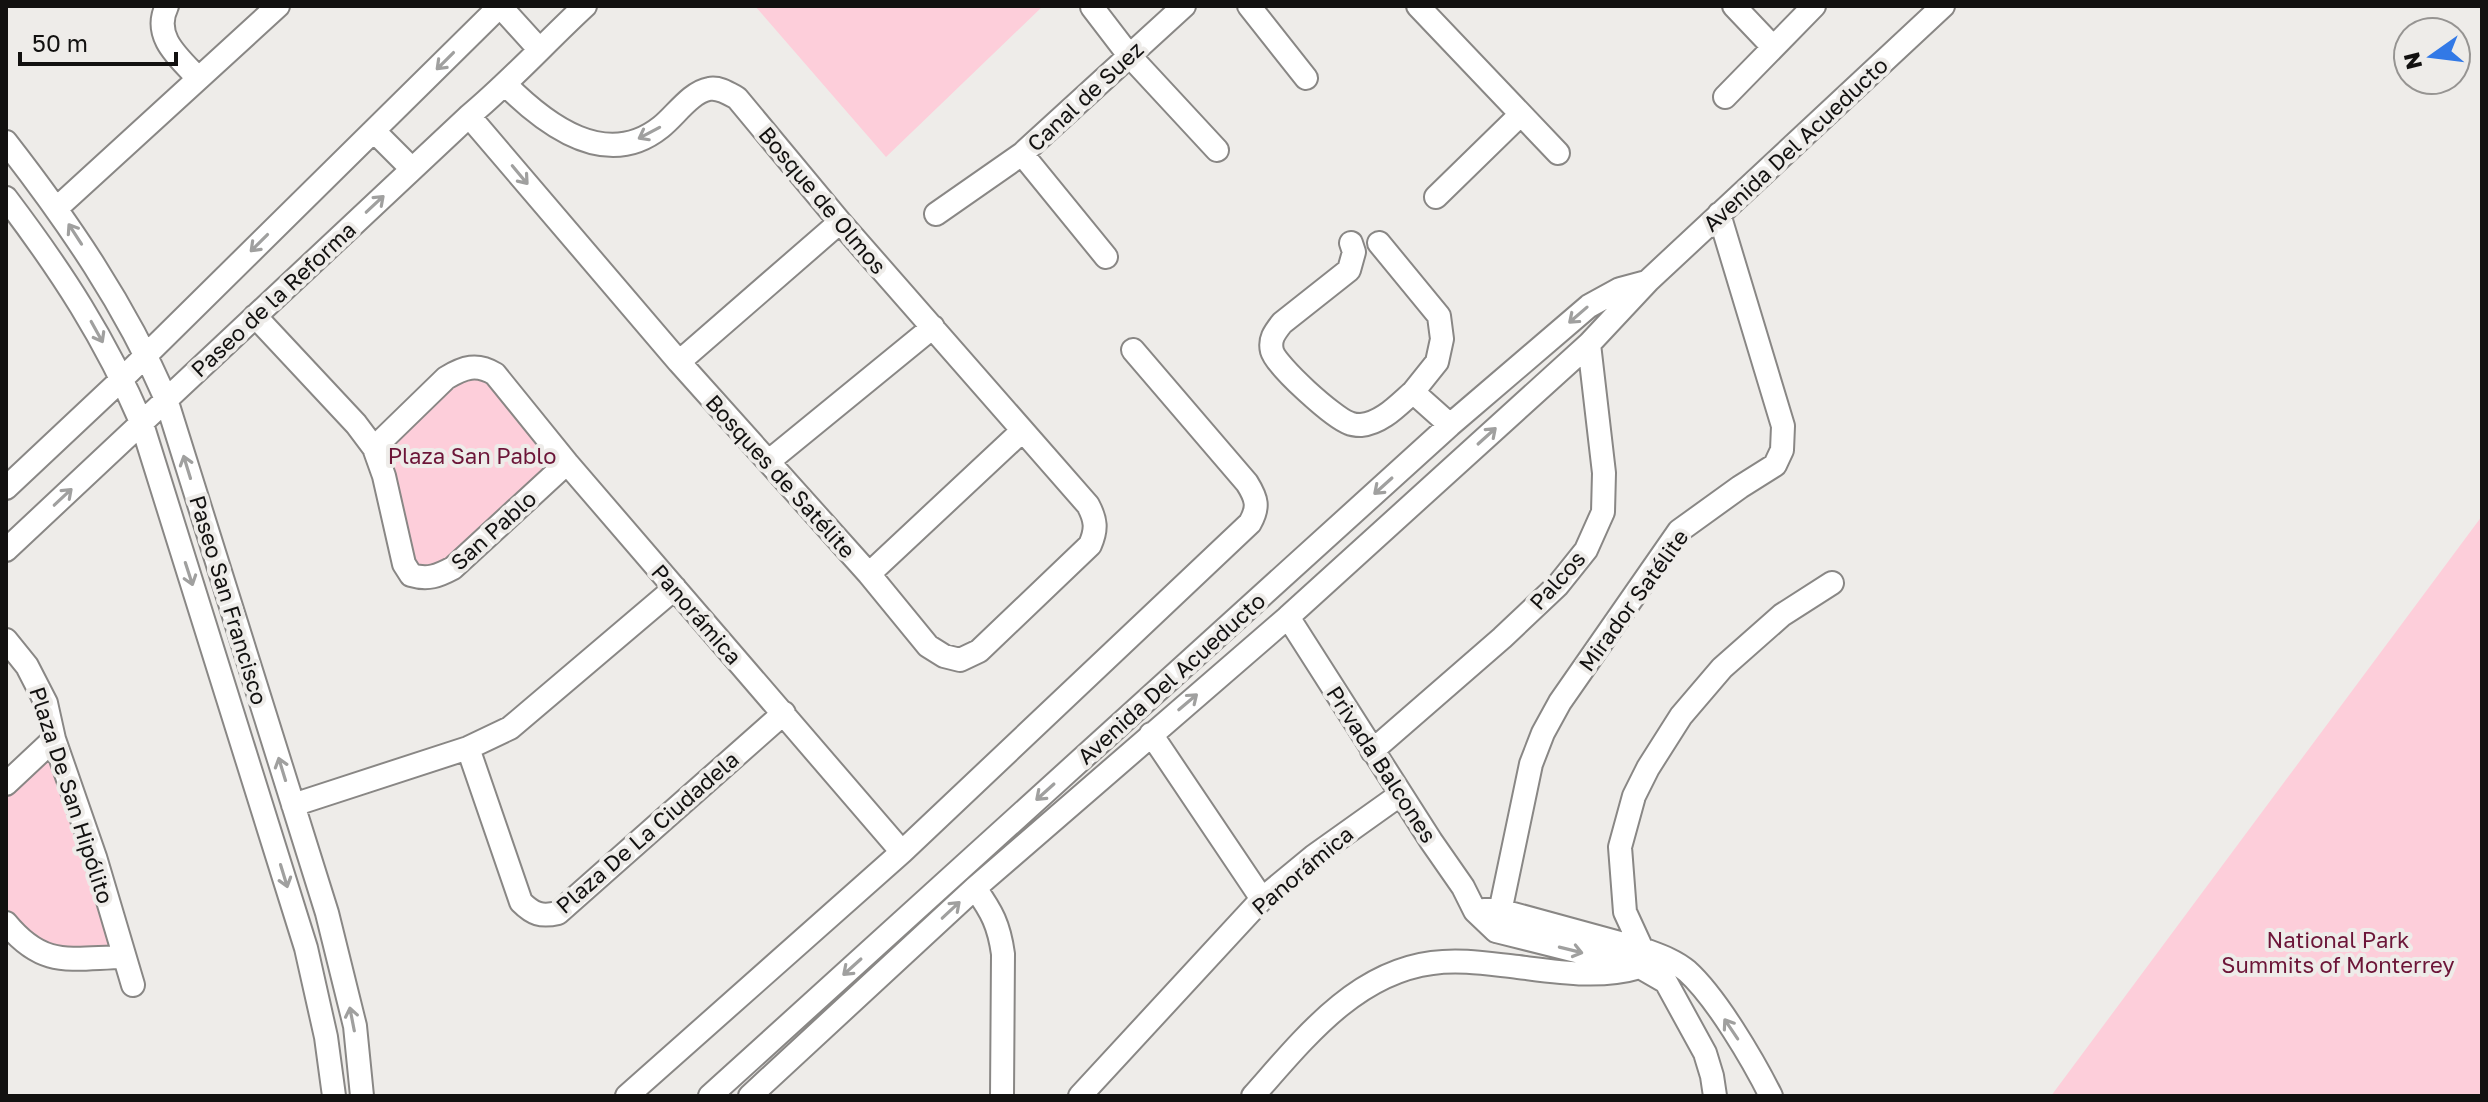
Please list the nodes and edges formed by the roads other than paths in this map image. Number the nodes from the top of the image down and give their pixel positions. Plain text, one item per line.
1 (167, 6) edge
2 (278, 6) edge
3 (500, 6) edge
4 (585, 6) edge
5 (1184, 6) edge
6 (1249, 6) edge
7 (1418, 6) edge
8 (1734, 6) edge
9 (1814, 6) edge
10 (1943, 6) edge
11 (1092, 7) edge
12 (1772, 46) junction
13 (539, 49) junction
14 (1128, 54) junction
15 (198, 78) junction
16 (1306, 78) dead end
17 (506, 85) junction
18 (1725, 97) dead end
19 (1520, 115) junction
20 (469, 116) junction
21 (374, 131) junction
22 (6, 142) edge
23 (1217, 150) dead end
24 (1558, 153) dead end
25 (1022, 154) junction
26 (412, 169) junction
27 (1436, 197) dead end
28 (6, 198) edge
29 (57, 208) junction
30 (936, 214) dead end
31 (1719, 214) junction
32 (840, 222) junction
33 (1351, 243) dead end
34 (1379, 243) dead end
35 (1106, 257) dead end
36 (1648, 281) junction
37 (255, 316) junction
38 (933, 327) junction
39 (1589, 344) junction
40 (1133, 350) dead end
41 (147, 354) junction
42 (679, 362) junction
43 (122, 379) junction
44 (1413, 392) junction
45 (166, 399) junction
46 (142, 424) junction
47 (1450, 425) junction
48 (1022, 431) junction
49 (374, 448) junction
50 (769, 461) junction
51 (567, 463) junction
52 (6, 488) edge
53 (1088, 505) joint
54 (6, 550) edge
55 (869, 574) junction
56 (1832, 583) dead end
57 (675, 588) junction
58 (1288, 617) junction
59 (6, 640) edge
60 (784, 713) junction
61 (1151, 734) junction
62 (54, 739) junction
63 (468, 748) junction
64 (1372, 751) junction
65 (6, 784) edge
66 (1401, 794) junction
67 (293, 805) junction
68 (902, 852) junction
69 (975, 888) junction
70 (1262, 899) junction
71 (1497, 920) junction
72 (6, 923) edge
73 (124, 957) junction
74 (1641, 958) junction
75 (133, 985) dead end
76 (334, 1096) edge
77 (362, 1096) edge
78 (627, 1096) edge
79 (710, 1096) edge
80 (750, 1096) edge
81 (1002, 1096) edge
82 (1080, 1096) edge
83 (1253, 1096) edge
84 (1715, 1096) edge
85 (1771, 1096) edge

1 - 15 street
2 - 15 street
3 - 13 street
3 -> 21 street
4 - 13 street, Paseo de la Reforma
5 - 14 street, Canal de Suez
6 - 16 street
7 - 19 street
8 - 12 street
9 - 12 street
10 - 31 street, Avenida Del Acueducto
11 - 14 street
12 - 18 street
13 - 17 street, Paseo de la Reforma
14 - 23 street
14 - 25 street, Canal de Suez
15 - 29 street
17 - 20 street, Paseo de la Reforma
32 -> 17 street, Bosque de Olmos
19 - 24 street
19 - 27 street
20 - 26 street, Paseo de la Reforma
20 -> 42 street, Bosques de Satélite
21 - 26 street
21 -> 41 street
22 - 29 street, Paseo San Francisco
25 - 30 street, Canal de Suez
25 - 35 street
37 -> 26 street, Paseo de la Reforma
28 -> 43 street, Paseo San Francisco
41 -> 29 street, Paseo San Francisco
31 - 36 street, Avenida Del Acueducto
31 - 71 street, Mirador Satélite
32 - 38 street, Bosque de Olmos
32 - 42 street
33 - 44 street
34 - 44 street
36 - 39 street, Avenida Del Acueducto
36 -> 47 street, Avenida Del Acueducto
37 - 45 street, Paseo de la Reforma
37 - 49 street
38 - 48 street, Bosque de Olmos
38 - 50 street
58 -> 39 street, Avenida Del Acueducto
39 - 64 street, Palcos
40 - 68 street
41 - 43 street
41 - 45 street, Paseo San Francisco
42 - 50 street, Bosques de Satélite
43 - 46 street, Paseo San Francisco
43 - 52 street
44 - 47 street
45 - 46 street, Paseo de la Reforma
67 -> 45 street, Paseo San Francisco
54 -> 46 street, Paseo de la Reforma
46 -> 76 street, Paseo San Francisco
47 -> 79 street, Avenida Del Acueducto
48 - 53 street, Bosque de Olmos
48 - 55 street
49 - 51 street, Panorámica
49 - 51 street, San Pablo
50 - 55 street, Bosques de Satélite
51 - 57 street, Panorámica
53 - 55 street, Bosques de Satélite
56 - 74 street
57 - 60 street, Panorámica
57 - 63 street
61 -> 58 street, Avenida Del Acueducto
58 - 64 street, Privada Balcones
59 - 62 street, Plaza De San Hipólito
60 - 63 street, Plaza De La Ciudadela
60 - 68 street, Panorámica
61 - 69 street, Avenida Del Acueducto
61 - 70 street
62 - 65 street
62 - 73 street, Plaza De San Hipólito
63 - 67 street
64 - 66 street, Privada Balcones
66 - 70 street, Panorámica
66 - 71 street, Privada Balcones
77 -> 67 street, Paseo San Francisco
68 - 78 street
80 -> 69 street, Avenida Del Acueducto
69 - 81 street
70 - 82 street, Panorámica
71 - 74 street, Privada Balcones
72 - 73 street
73 - 75 street, Plaza De San Hipólito
74 - 83 street
74 - 84 street, Privada Balcones
85 -> 74 street, Privada Balcones

